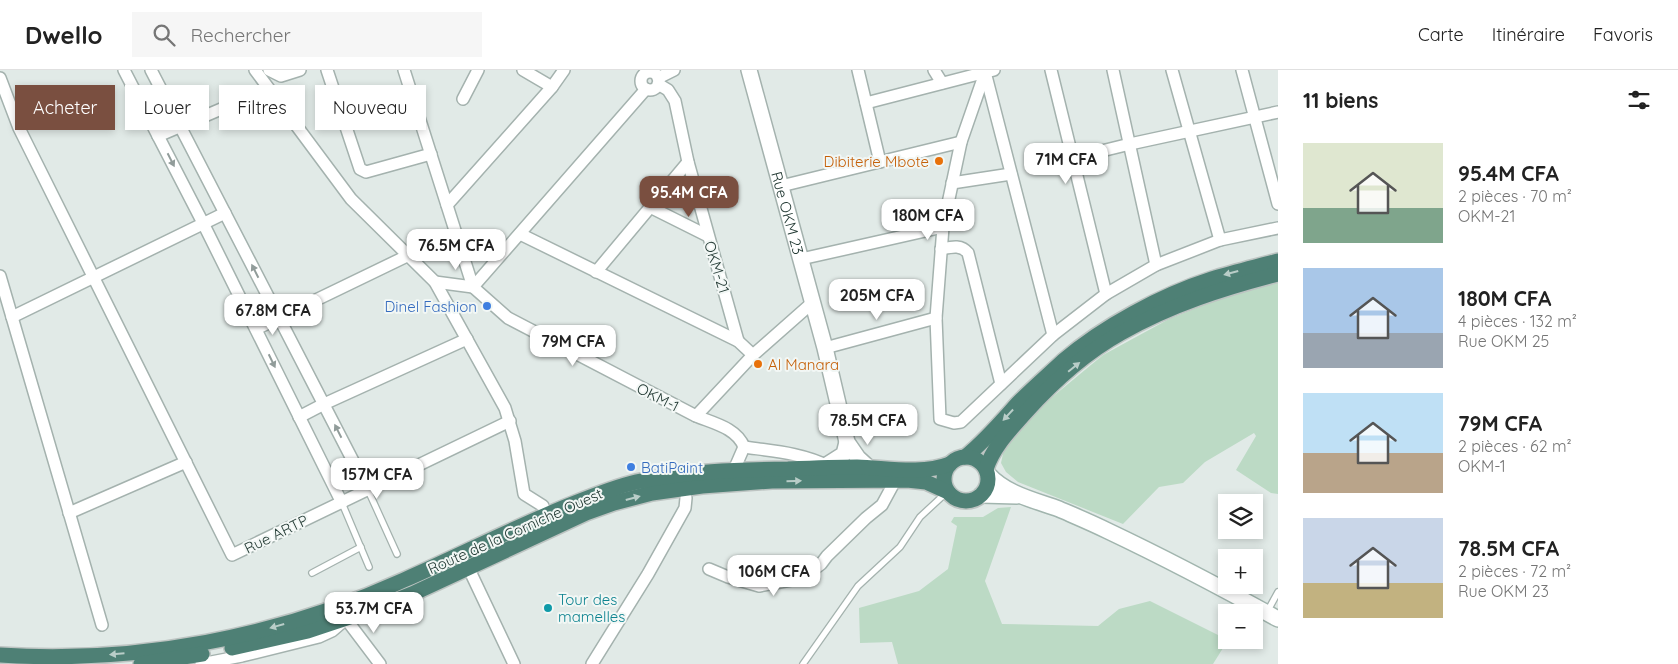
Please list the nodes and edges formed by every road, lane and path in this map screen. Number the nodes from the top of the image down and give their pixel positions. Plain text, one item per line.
1 (124, 70) edge
2 (151, 70) edge
3 (255, 70) edge
4 (269, 70) edge
5 (300, 70) edge
6 (327, 70) edge
7 (404, 70) edge
8 (478, 70) edge
9 (523, 70) edge
10 (564, 70) edge
11 (674, 70) edge
12 (749, 70) edge
13 (858, 70) edge
14 (934, 70) edge
15 (1051, 70) edge
16 (1113, 70) edge
17 (1172, 70) edge
18 (1242, 70) edge
19 (988, 71) edge
20 (645, 72) edge
21 (0, 78) edge
22 (658, 81) junction
23 (942, 83) junction
24 (159, 85) edge
25 (265, 85) edge
26 (552, 87) junction
27 (646, 89) junction
28 (463, 99) dead end
29 (866, 103) junction
30 (1278, 112) edge
31 (1255, 117) junction
32 (173, 130) edge
33 (183, 130) edge
34 (299, 130) edge
35 (1189, 132) junction
36 (158, 136) junction
37 (961, 142) junction
38 (1130, 144) junction
39 (431, 154) junction
40 (1073, 158) junction
41 (688, 162) junction
42 (880, 162) junction
43 (1012, 174) junction
44 (952, 183) junction
45 (781, 186) junction
46 (1278, 204) edge
47 (447, 205) junction
48 (650, 207) junction
49 (225, 213) junction
50 (204, 223) junction
51 (942, 226) junction
52 (1278, 228) edge
53 (520, 234) junction
54 (708, 236) junction
55 (1220, 240) junction
56 (940, 249) junction
57 (407, 256) junction
58 (801, 259) junction
59 (1278, 261) edge
60 (1156, 265) junction
61 (596, 272) junction
62 (1278, 274) edge
63 (0, 276) edge
64 (93, 278) junction
65 (435, 282) junction
66 (473, 287) junction
67 (1106, 294) junction
68 (812, 303) junction
69 (12, 317) junction
70 (280, 318) junction
71 (936, 318) junction
72 (256, 329) junction
73 (1053, 334) junction
74 (467, 339) junction
75 (738, 341) junction
76 (825, 348) junction
77 (752, 355) junction
78 (1001, 384) junction
79 (324, 404) junction
80 (696, 416) junction
81 (299, 417) junction
82 (510, 422) junction
83 (847, 442) junction
84 (744, 447) junction
85 (965, 457) junction
86 (186, 462) junction
87 (950, 464) junction
88 (827, 467) junction
89 (869, 468) junction
90 (734, 470) junction
91 (987, 471) junction
92 (896, 481) junction
93 (368, 490) junction
94 (948, 492) junction
95 (680, 493) junction
96 (981, 495) junction
97 (1020, 496) junction
98 (342, 502) junction
99 (69, 513) junction
100 (545, 514) junction
101 (361, 547) junction
102 (397, 554) dead end
103 (369, 566) dead end
104 (468, 567) junction
105 (709, 568) dead end
106 (312, 573) dead end
107 (1278, 592) edge
108 (1272, 616) edge
109 (346, 619) junction
110 (102, 625) dead end
111 (262, 652) junction
112 (0, 655) edge
113 (229, 662) edge
114 (142, 664) edge
115 (202, 664) edge
116 (251, 664) edge
117 (380, 664) edge
118 (514, 664) edge
119 (592, 664) edge
120 (803, 664) edge

1 - 36 street
2 - 24 street
3 - 25 street
4 - 5 street
6 - 39 street
7 - 39 street
8 - 28 street
9 - 26 street
10 - 26 street
11 - 22 street
12 - 45 street, Rue OKM 23
13 - 29 street
14 - 23 street
15 - 40 street
16 - 38 street
17 - 35 street
18 - 31 street
19 - 23 street
19 - 37 street
19 - 43 street
20 - 22 street
20 - 27 street
21 - 64 street
22 - 27 street
22 - 41 street, OKM-21
23 - 29 street
26 - 47 street
27 - 53 street
29 - 42 street
30 - 31 street
31 - 35 street
31 - 46 street
32 - 36 street
33 - 49 street
34 - 57 street
35 - 38 street
35 - 55 street
36 -> 50 street
37 - 42 street
37 - 44 street
38 - 40 street
38 - 60 street
39 - 47 street
40 - 67 street
41 - 48 street
41 - 54 street, OKM-21
42 - 45 street
43 - 44 street
43 - 73 street
44 - 51 street
45 - 58 street, Rue OKM 23
47 - 66 street
48 - 54 street
48 - 61 street
49 - 50 street
70 -> 49 street
50 - 64 street
50 - 72 street
51 - 56 street
51 - 58 street
52 - 55 street
53 - 61 street
53 - 66 street
54 - 75 street, OKM-21
55 - 60 street
56 - 71 street
56 - 78 street
57 - 65 street
57 - 70 street
58 - 68 street, Rue OKM 23
59 -> 85 highway
60 - 67 street
61 - 75 street
91 -> 62 highway
63 - 69 street
64 - 69 street
64 - 86 street
65 - 66 street
65 - 74 street
66 - 80 street, OKM-1
67 - 73 street
68 - 76 street, Rue OKM 23
68 - 77 street
69 - 99 street
70 - 72 street
70 - 79 street
71 - 76 street
71 - 78 street
72 -> 81 street
73 - 78 street
74 - 79 street
74 - 82 street
75 - 77 street
76 - 83 street, Rue OKM 23
77 - 80 street
79 - 81 street
93 -> 79 street
80 - 84 street, OKM-1
81 - 98 street
82 - 93 street, Rue ARTP
82 - 100 street
83 - 88 street
83 - 89 street
84 - 88 street
84 - 90 street
85 - 87 highway
85 - 91 highway
86 - 98 street, Rue ARTP
86 - 99 street
87 - 89 highway, Route de la Corniche Ouest
87 - 94 highway
88 - 89 highway, Route de la Corniche Ouest
88 - 90 highway, Route de la Corniche Ouest
90 - 100 highway, Route de la Corniche Ouest
91 - 96 highway
91 - 97 street
92 - 94 highway, Route de la Corniche Ouest
95 -> 92 highway, Route de la Corniche Ouest
92 - 105 street
93 - 98 street, Rue ARTP
93 - 102 lane
94 - 96 highway
94 - 120 lane
104 -> 95 highway, Route de la Corniche Ouest
95 - 119 street
96 - 97 street
97 - 108 street
98 - 101 lane
99 - 110 street
100 -> 112 highway, Route de la Corniche Ouest
101 - 103 lane
101 - 106 lane
104 - 109 highway, Route de la Corniche Ouest
104 - 118 street
107 - 108 lane
109 - 111 street
109 - 114 highway, Route de la Corniche Ouest
109 - 117 street
111 - 113 street
111 - 116 street
113 - 115 street

